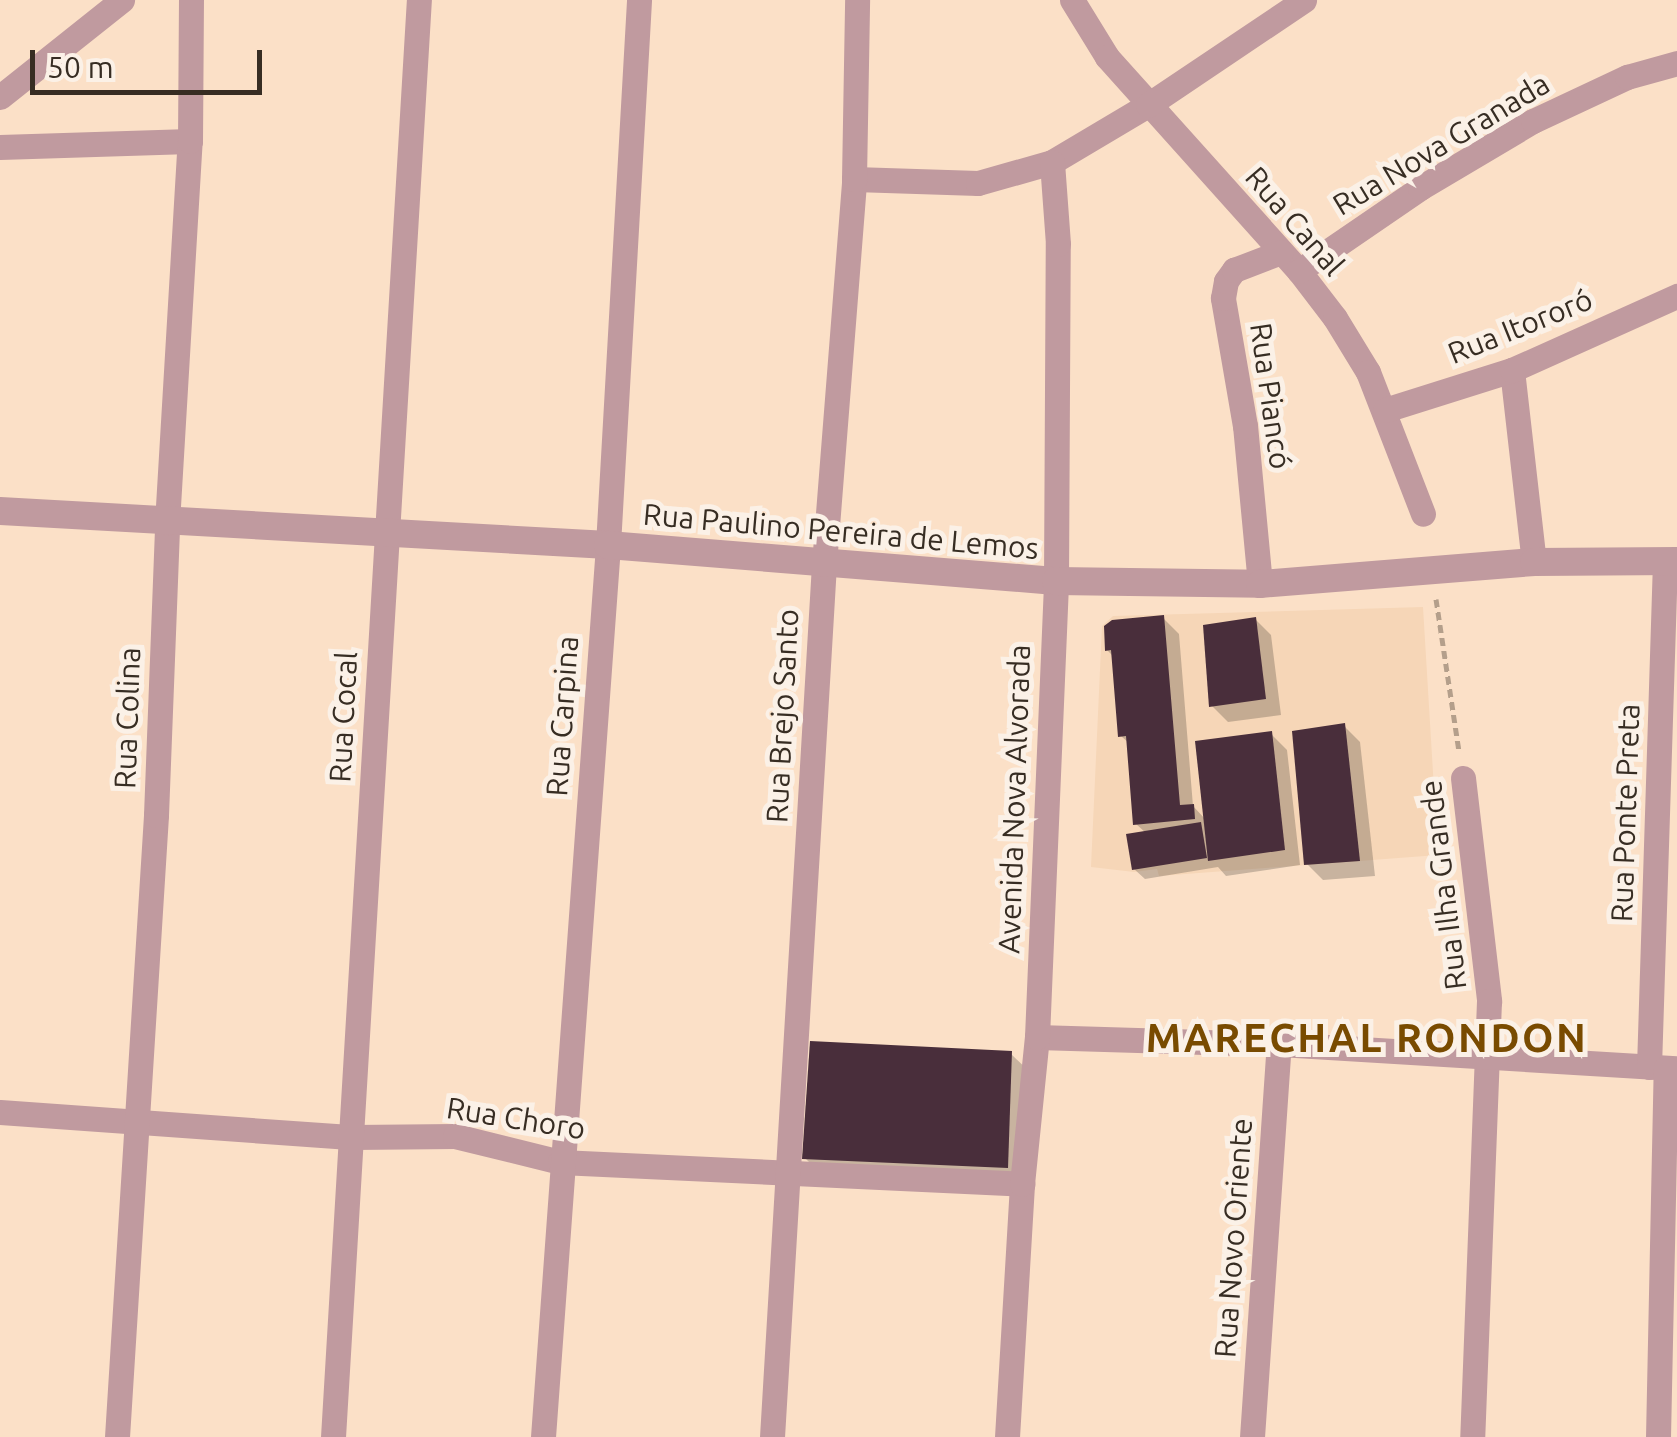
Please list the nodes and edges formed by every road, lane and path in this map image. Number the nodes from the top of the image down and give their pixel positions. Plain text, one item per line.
1 (122, 0) edge
2 (191, 0) edge
3 (419, 0) edge
4 (639, 0) edge
5 (856, 0) edge
6 (1072, 0) edge
7 (1304, 0) edge
8 (1677, 63) edge
9 (0, 97) edge
10 (1148, 105) junction
11 (190, 141) junction
12 (0, 147) edge
13 (1052, 162) junction
14 (854, 179) junction
15 (1281, 252) junction
16 (1299, 271) junction
17 (1677, 296) edge
18 (1512, 370) junction
19 (1385, 410) junction
20 (0, 511) edge
21 (1423, 514) dead end
22 (167, 523) junction
23 (386, 536) junction
24 (608, 545) junction
25 (1671, 561) edge
26 (1534, 562) junction
27 (824, 564) junction
28 (1431, 568) junction
29 (1056, 581) junction
30 (1260, 584) junction
31 (1464, 778) joint
32 (1037, 1037) junction
33 (1279, 1044) junction
34 (1486, 1059) junction
35 (1664, 1068) edge
36 (0, 1112) edge
37 (138, 1122) junction
38 (353, 1137) junction
39 (560, 1162) junction
40 (787, 1172) junction
41 (1022, 1184) junction
42 (117, 1437) edge
43 (333, 1437) edge
44 (543, 1437) edge
45 (772, 1437) edge
46 (1008, 1437) edge
47 (1252, 1437) edge
48 (1472, 1437) edge
49 (1658, 1437) edge

1 - 9 street
2 - 11 street, Rua Colina
3 - 23 street, Rua Cocal
4 - 24 street, Rua Carpina
5 - 14 street, Rua Brejo Santo
6 - 10 street, Rua Canal
7 - 10 street
8 - 16 street, Rua Nova Granada
10 - 13 street
10 - 15 street, Rua Canal
11 - 12 street
11 - 22 street, Rua Colina
13 - 14 street
13 - 29 street, Avenida Nova Alvorada
14 - 27 street, Rua Brejo Santo
15 - 16 street, Rua Canal
15 - 30 street, Rua Piancó
16 - 19 street, Rua Canal
17 - 18 street, Rua Itororó
18 - 19 street, Rua Itororó
18 - 26 street
19 - 21 street, Rua Canal
20 - 22 street, Rua Paulino Pereira de Lemos
22 - 23 street, Rua Paulino Pereira de Lemos
22 - 37 street, Rua Colina
23 - 24 street, Rua Paulino Pereira de Lemos
23 - 38 street, Rua Cocal
24 - 27 street, Rua Paulino Pereira de Lemos
24 - 39 street, Rua Carpina
25 - 26 street, Rua Paulino Pereira de Lemos
25 - 35 street, Rua Ponte Preta
26 - 28 street, Rua Paulino Pereira de Lemos
27 - 29 street, Rua Paulino Pereira de Lemos
27 - 40 street, Rua Brejo Santo
28 - 30 street, Rua Paulino Pereira de Lemos
28 - 31 path, Rua Ilha Grande
29 - 30 street, Rua Paulino Pereira de Lemos
29 - 32 street, Avenida Nova Alvorada
31 - 34 street, Rua Ilha Grande
32 - 33 street
32 - 41 street, Avenida Nova Alvorada
33 - 34 street
33 - 47 street, Rua Novo Oriente
34 - 35 street
34 - 48 street, Rua Ilha Grande
35 - 49 street, Rua Ponte Preta
36 - 37 street, Rua Choro
37 - 38 street, Rua Choro
37 - 42 street, Rua Colina
38 - 39 street, Rua Choro
38 - 43 street, Rua Cocal
39 - 40 street, Rua Choro
39 - 44 street, Rua Carpina
40 - 41 street, Rua Choro
40 - 45 street, Rua Brejo Santo
41 - 46 street, Avenida Nova Alvorada

